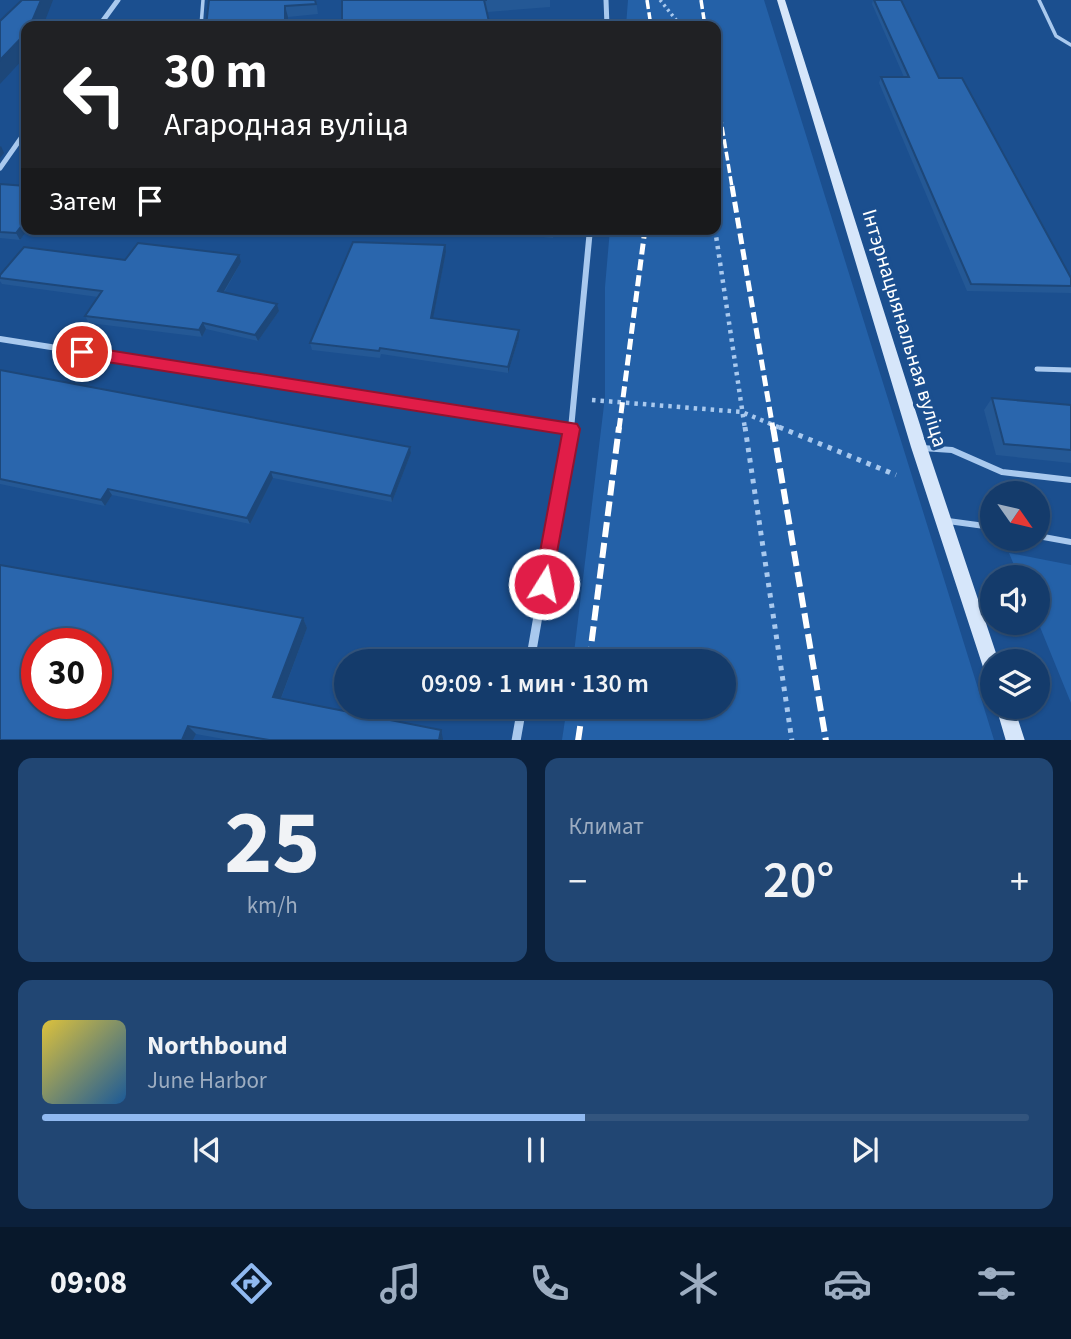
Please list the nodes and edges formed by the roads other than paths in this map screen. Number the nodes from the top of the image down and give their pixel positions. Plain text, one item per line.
1 (118, 0) edge
2 (203, 0) edge
3 (606, 0) edge
4 (781, 0) edge
5 (1040, 0) edge
6 (103, 21) edge
7 (201, 21) edge
8 (607, 21) edge
9 (1071, 45) edge
10 (21, 138) edge
11 (0, 169) edge
12 (589, 235) edge
13 (0, 339) edge
14 (1037, 369) dead end
15 (1071, 370) edge
16 (571, 429) junction
17 (919, 447) junction
18 (1071, 480) edge
19 (944, 521) junction
20 (980, 526) edge
21 (1050, 538) edge
22 (1071, 542) edge
23 (532, 649) edge
24 (986, 649) edge
25 (520, 719) edge
26 (1009, 719) edge
27 (516, 740) edge
28 (1016, 740) edge

1 - 6 street
2 - 7 lane
3 - 8 street
4 - 17 street, Інтэрнацыянальная вуліца
5 - 9 lane
10 - 11 street
12 - 16 street
13 - 16 street
14 - 15 lane
16 - 23 street
17 - 18 lane
17 - 19 street, Інтэрнацыянальная вуліца
19 - 20 lane
19 - 24 street, Інтэрнацыянальная вуліца
21 - 22 lane
25 - 27 street
26 - 28 street

